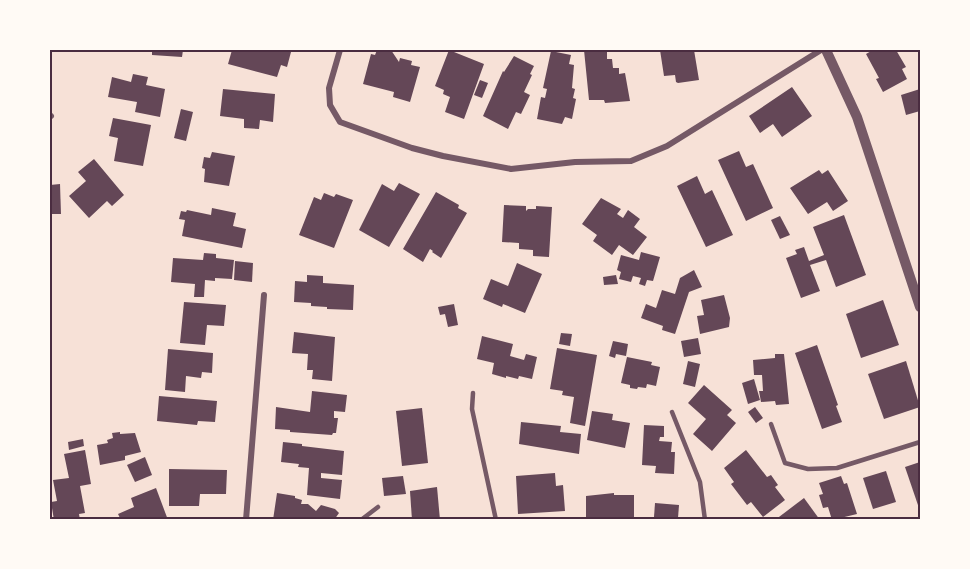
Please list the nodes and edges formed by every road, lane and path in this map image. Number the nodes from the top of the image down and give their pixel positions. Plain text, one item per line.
1 (340, 50) edge
2 (823, 50) edge
3 (264, 295) dead end
4 (921, 307) edge
5 (473, 393) dead end
6 (672, 412) dead end
7 (771, 424) dead end
8 (921, 442) edge
9 (378, 507) dead end
10 (246, 519) edge
11 (361, 519) edge
12 (496, 519) edge
13 (705, 519) edge

1 - 2 street
2 - 4 street
3 - 10 street
5 - 12 lane
6 - 13 lane
7 - 8 lane
9 - 11 lane

